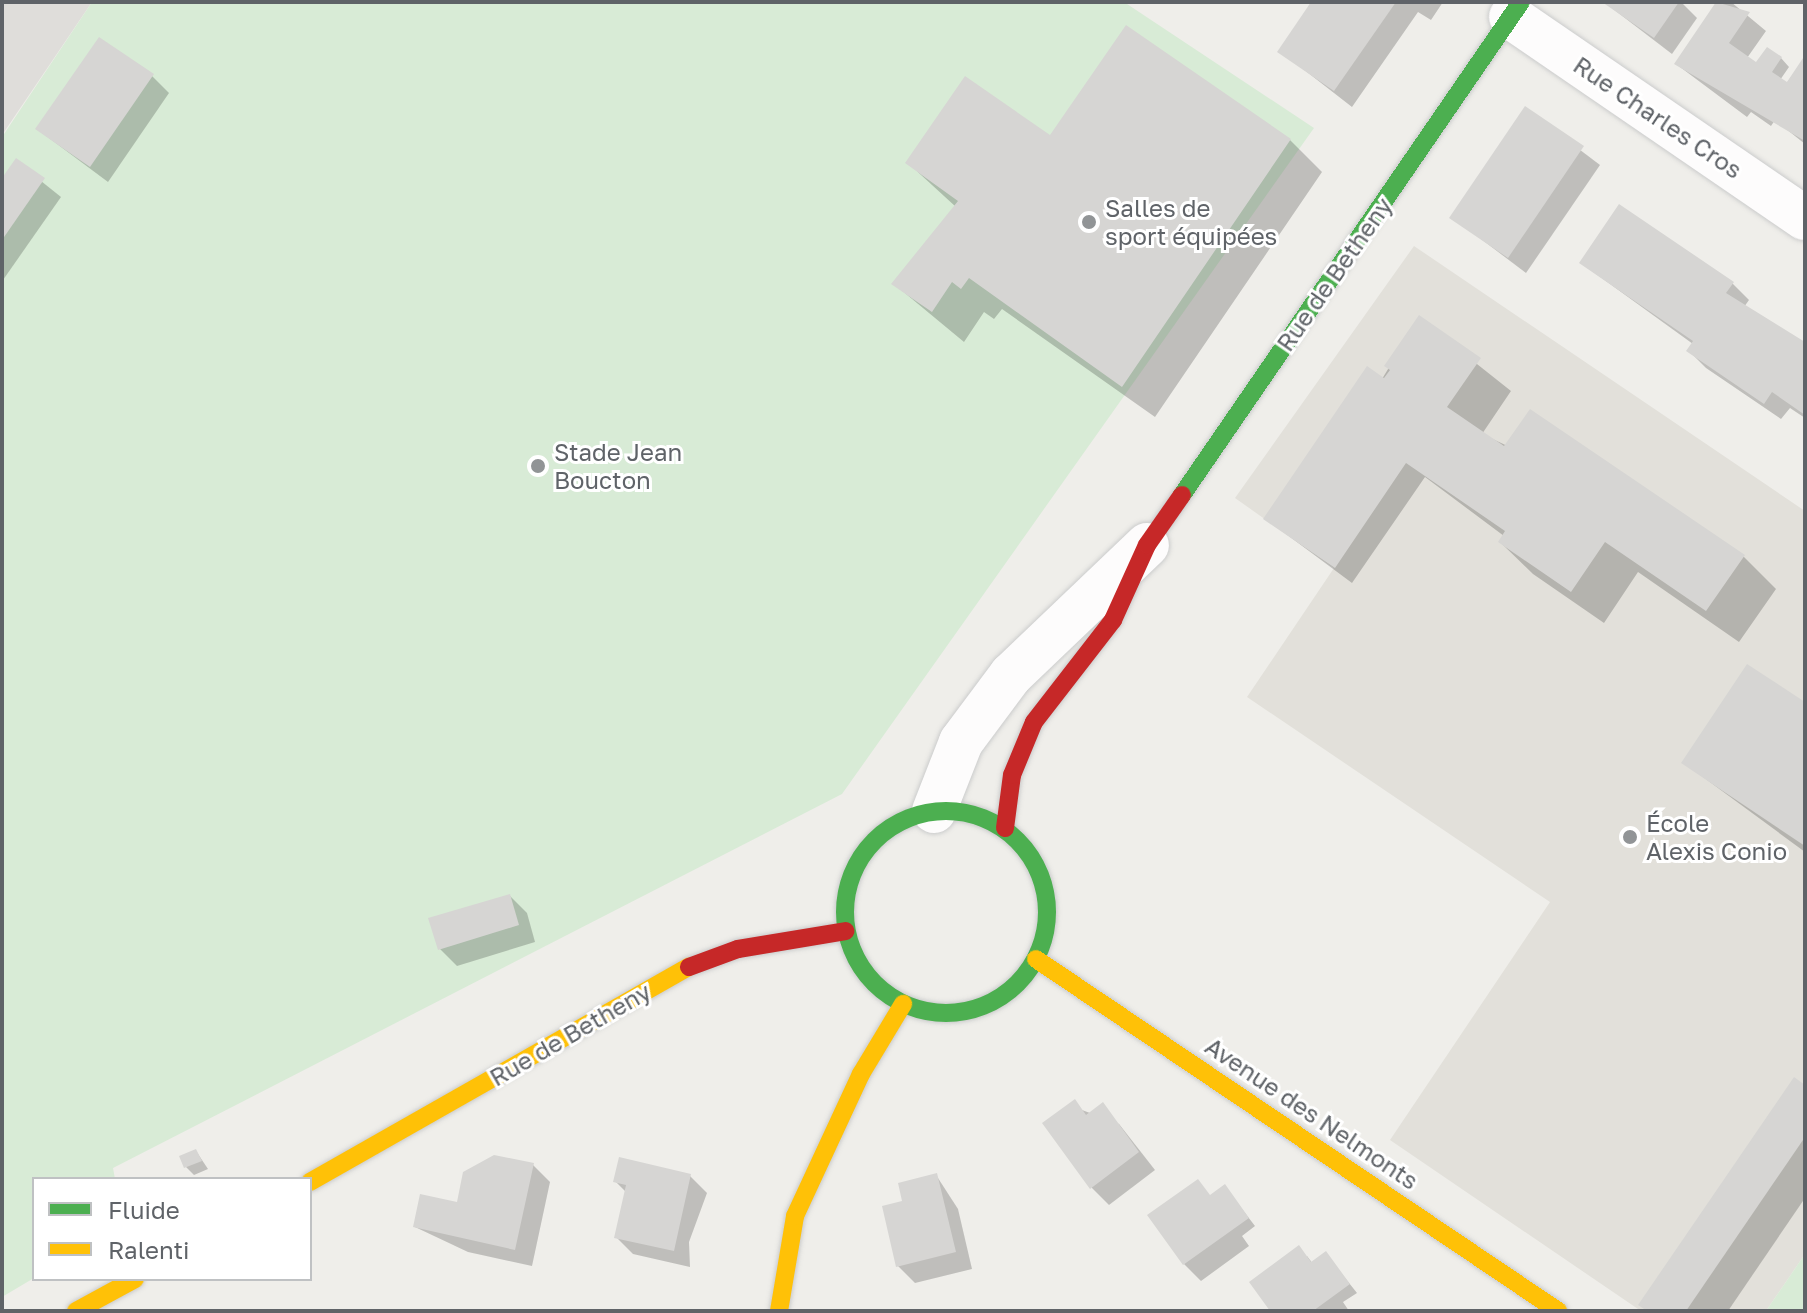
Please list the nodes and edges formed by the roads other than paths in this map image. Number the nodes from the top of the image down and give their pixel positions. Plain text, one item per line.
1 (1516, 9) edge
2 (1805, 218) edge
3 (1147, 545) junction
4 (934, 811) junction
5 (1005, 828) junction
6 (846, 931) junction
7 (1036, 959) junction
8 (903, 1004) junction
9 (312, 1181) edge
10 (131, 1281) edge
11 (76, 1311) edge
12 (779, 1311) edge
13 (1558, 1311) edge

1 - 2 street, Rue Charles Cros
1 - 3 street, Rue de Betheny
3 - 4 street, Rue de Betheny
3 - 5 street, Rue de Betheny
4 - 5 street
4 - 6 street
5 - 7 street
6 - 8 street
6 - 9 street, Rue de Betheny
7 - 8 street
7 - 13 street, Avenue des Nelmonts
8 - 12 street
10 - 11 street

